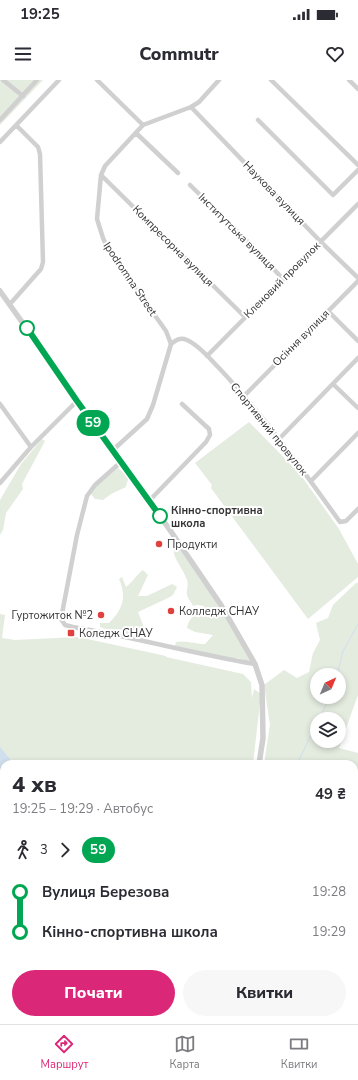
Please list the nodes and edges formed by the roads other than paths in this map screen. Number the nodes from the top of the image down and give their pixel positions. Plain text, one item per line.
1 (3, 80) edge
2 (37, 80) edge
3 (59, 80) edge
4 (97, 80) edge
5 (219, 80) edge
6 (271, 80) edge
7 (349, 80) edge
8 (358, 89) edge
9 (23, 96) junction
10 (191, 107) junction
11 (0, 120) edge
12 (258, 120) dead end
13 (16, 125) junction
14 (143, 125) junction
15 (136, 133) junction
16 (0, 142) edge
17 (358, 165) edge
18 (358, 170) edge
19 (178, 173) dead end
20 (102, 175) junction
21 (190, 185) dead end
22 (358, 204) edge
23 (320, 241) junction
24 (358, 278) edge
25 (283, 279) junction
26 (358, 281) edge
27 (0, 291) edge
28 (10, 304) junction
29 (328, 311) junction
30 (245, 317) junction
31 (358, 341) edge
32 (171, 344) junction
33 (207, 356) junction
34 (358, 358) edge
35 (333, 384) junction
36 (245, 395) junction
37 (77, 401) junction
38 (0, 404) edge
39 (182, 404) dead end
40 (358, 408) edge
41 (358, 433) edge
42 (280, 438) junction
43 (31, 447) junction
44 (113, 450) junction
45 (121, 462) junction
46 (311, 481) junction
47 (0, 483) edge
48 (149, 501) junction
49 (358, 509) edge
50 (255, 664) junction
51 (260, 760) edge

1 - 9 street
2 - 9 street
3 - 13 street
4 - 14 street
5 - 10 street, Ipodromna Street
6 - 17 street
7 - 8 street
9 - 11 street
10 - 14 street, Ipodromna Street
10 - 23 street, Наукова вулиця
12 - 18 street
13 - 16 street
13 - 28 street
14 - 15 street, Ipodromna Street
15 - 19 street
15 - 20 street, Ipodromna Street
20 - 30 street, Компресорна вулиця
20 - 32 street, Ipodromna Street
21 - 25 street, Інститутська вулиця
22 - 23 street, Кленовий провулок
23 - 24 street, Наукова вулиця
23 - 25 street, Кленовий провулок
25 - 30 street, Кленовий провулок
26 - 29 street, Осіння вулиця
27 - 28 street
28 - 37 street
29 - 31 street
29 - 36 street, Осіння вулиця
30 - 33 street, Кленовий провулок
32 - 33 street, Спортивний провулок
32 - 44 street
33 - 36 street, Спортивний провулок
34 - 35 street
35 - 40 street
35 - 42 street
36 - 42 street, Спортивний провулок
37 - 43 street
37 - 44 street
38 - 43 street
39 - 48 street
41 - 46 street
42 - 46 street, Спортивний провулок
43 - 47 street
44 - 45 street
45 - 48 street
45 - 50 street
46 - 49 street, Спортивний провулок
48 - 50 street
50 - 51 street

